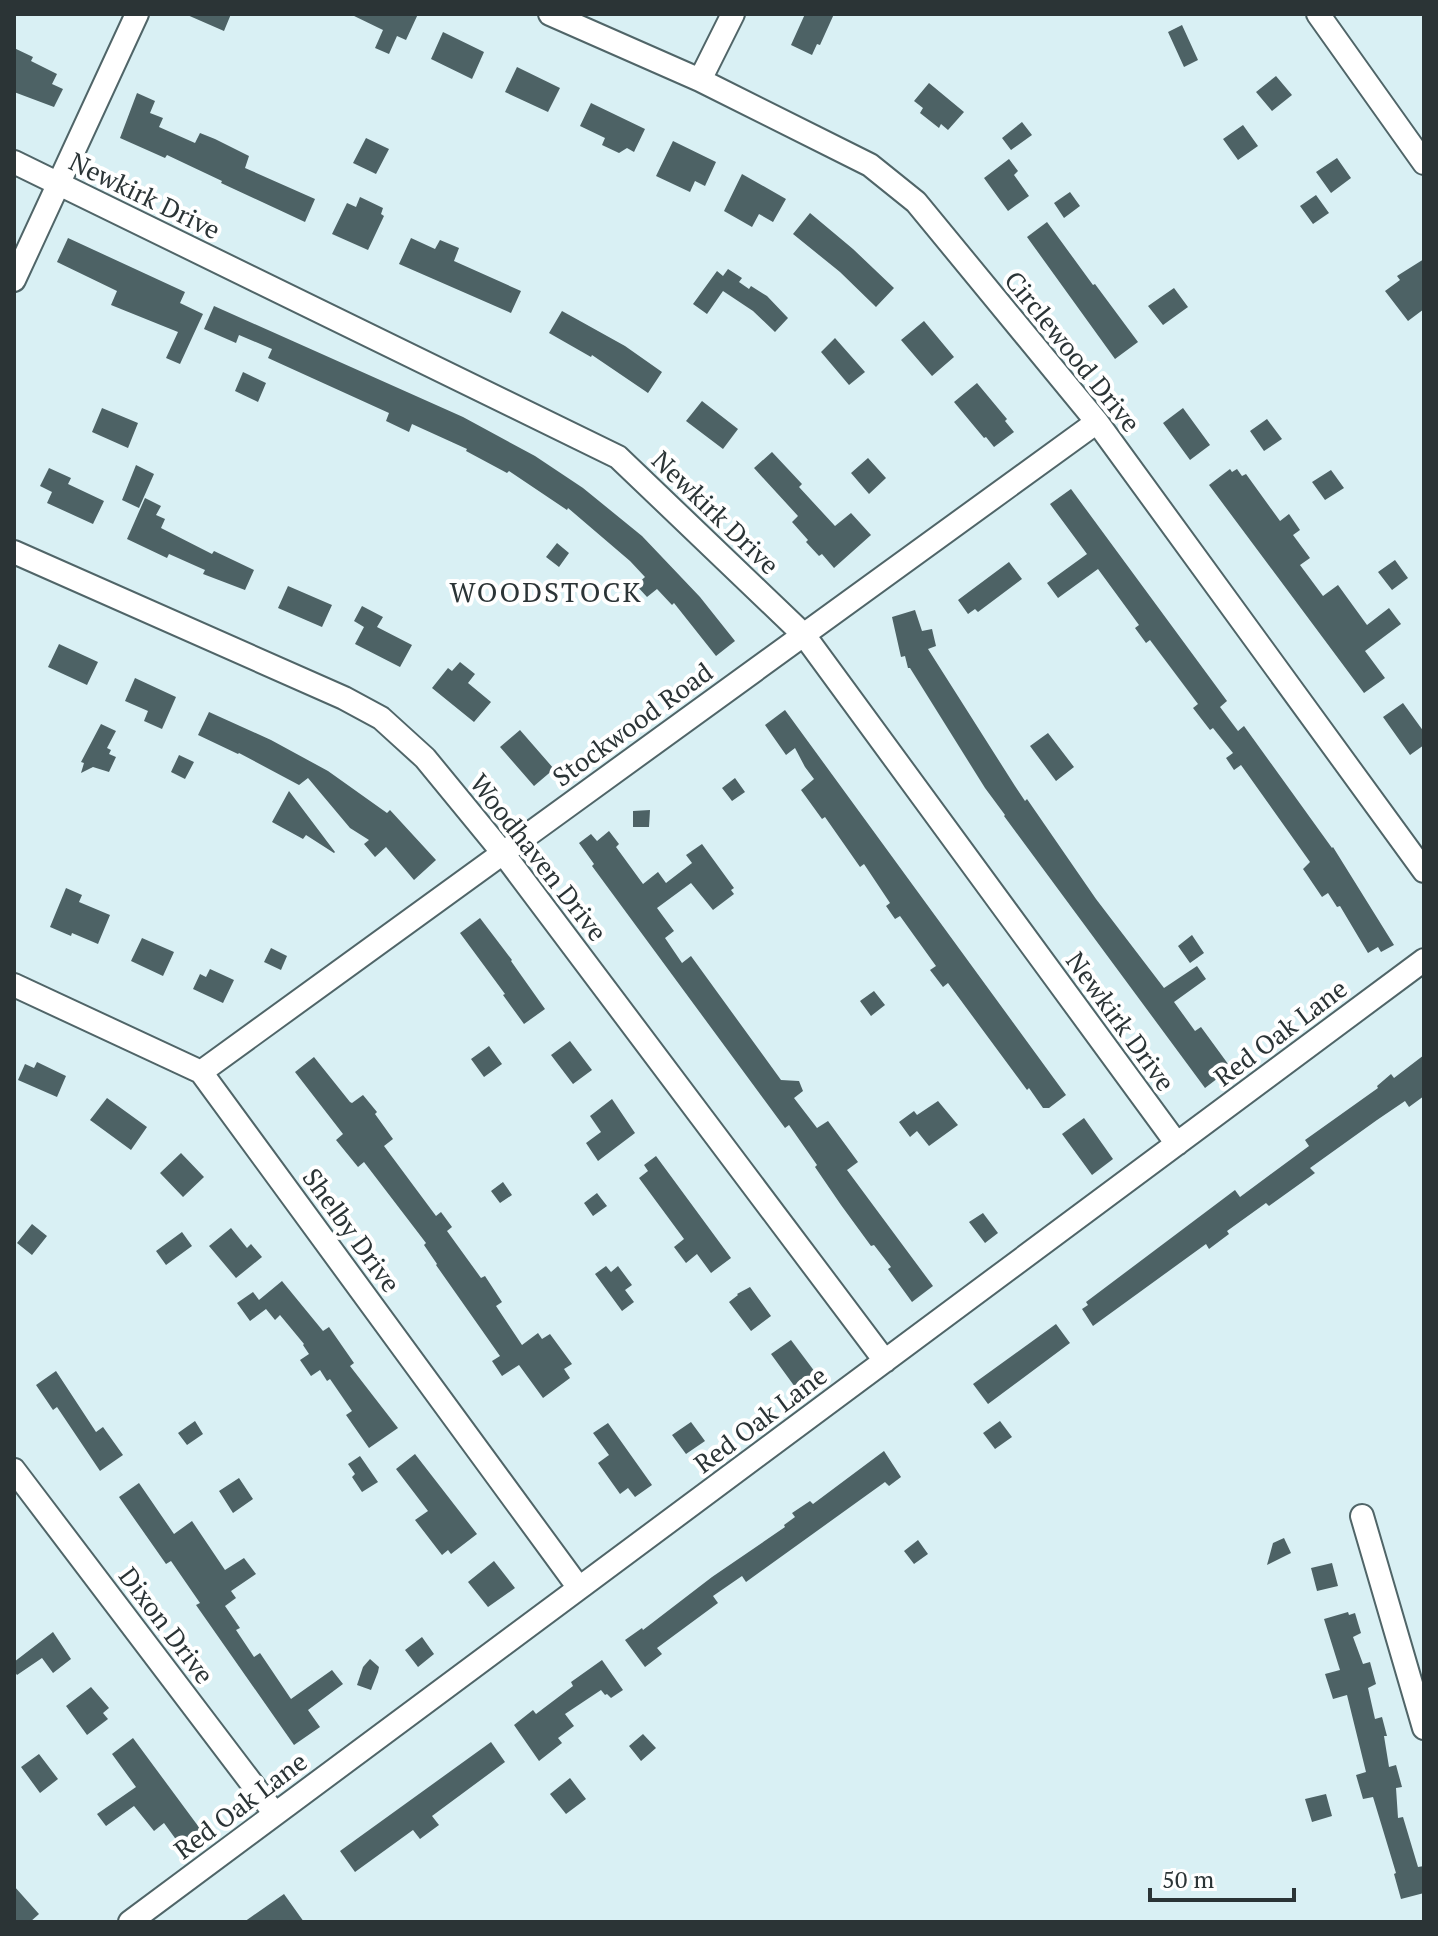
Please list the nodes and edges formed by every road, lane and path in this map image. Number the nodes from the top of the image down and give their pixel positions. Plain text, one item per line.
1 (137, 14) edge
2 (550, 14) edge
3 (733, 14) edge
4 (1318, 14) edge
5 (700, 80) junction
6 (14, 162) edge
7 (1424, 163) edge
8 (60, 184) junction
9 (14, 280) edge
10 (1097, 422) junction
11 (14, 552) edge
12 (804, 635) junction
13 (503, 853) junction
14 (1424, 871) edge
15 (1424, 960) edge
16 (14, 985) edge
17 (201, 1072) junction
18 (1177, 1144) junction
19 (885, 1361) junction
20 (14, 1470) edge
21 (1362, 1516) dead end
22 (579, 1588) junction
23 (1424, 1728) edge
24 (275, 1814) junction
25 (130, 1922) edge

1 - 8 street
2 - 5 street, Circlewood Drive
3 - 5 street
4 - 7 street
5 - 10 street, Circlewood Drive
6 - 8 street, Newkirk Drive
8 - 9 street
8 - 12 street, Newkirk Drive
10 - 12 street, Stockwood Road
10 - 14 street, Circlewood Drive
11 - 13 street, Woodhaven Drive
12 - 13 street, Stockwood Road
12 - 18 street, Newkirk Drive
13 - 17 street, Stockwood Road
13 - 19 street, Woodhaven Drive
15 - 18 street, Red Oak Lane
16 - 17 street, Shelby Drive
17 - 22 street, Shelby Drive
18 - 19 street, Red Oak Lane
19 - 22 street, Red Oak Lane
20 - 24 street, Dixon Drive
21 - 23 street
22 - 24 street, Red Oak Lane
24 - 25 street, Red Oak Lane

